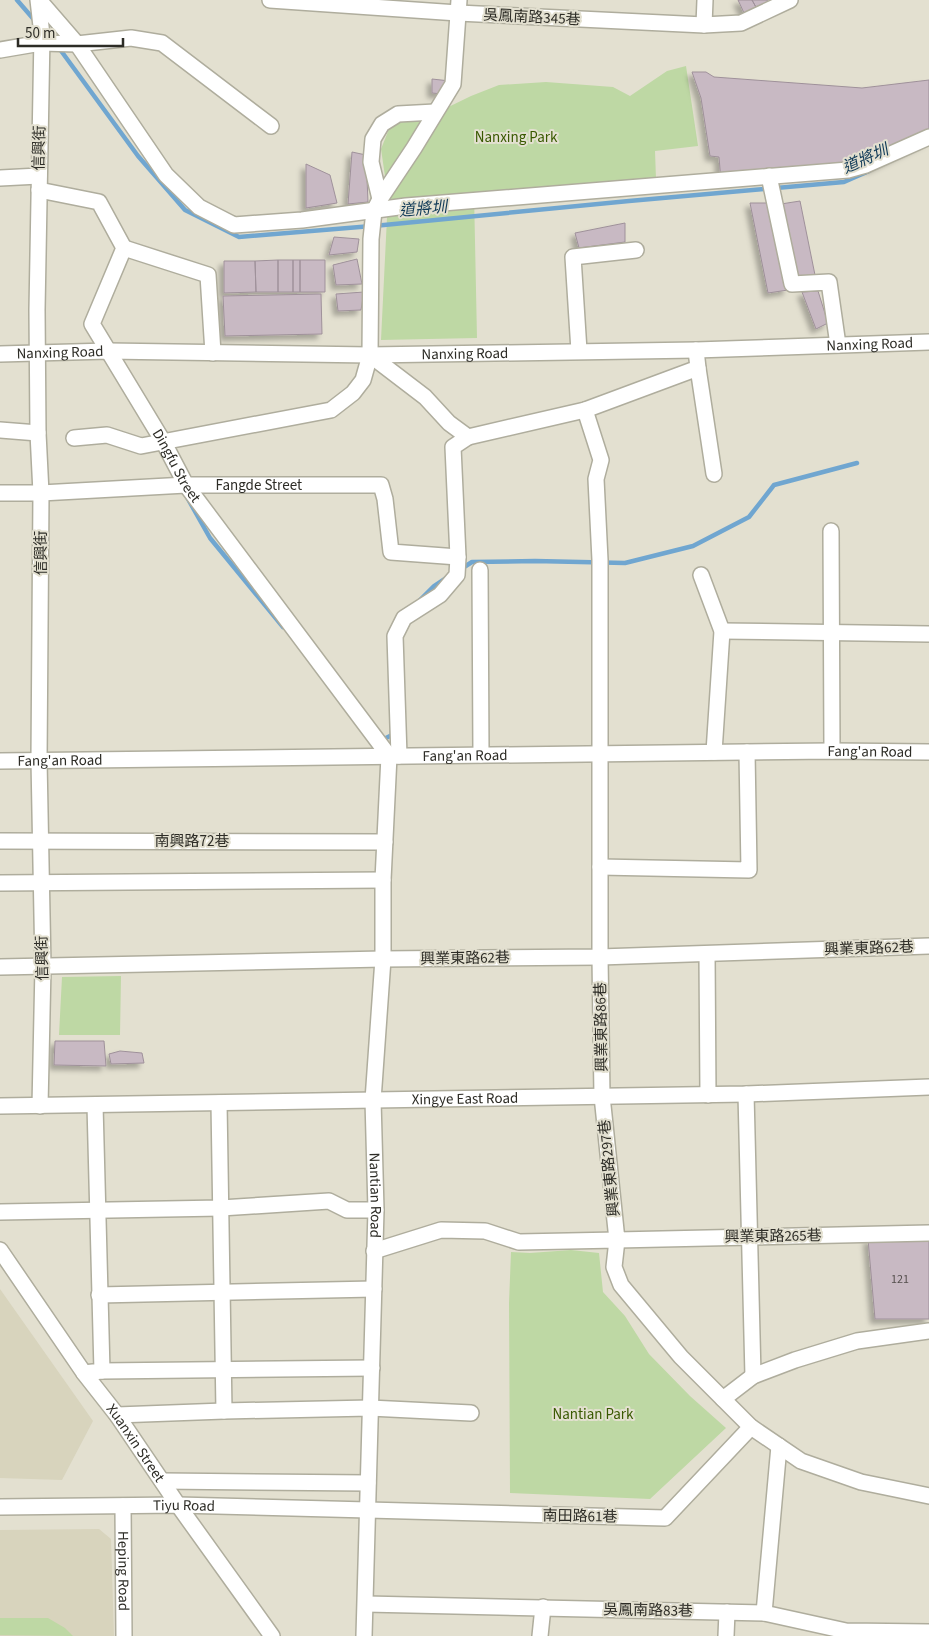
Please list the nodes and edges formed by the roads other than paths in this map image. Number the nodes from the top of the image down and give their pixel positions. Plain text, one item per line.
1 (270, 0) edge
2 (705, 0) edge
3 (790, 0) edge
4 (39, 4) edge
5 (458, 7) edge
6 (704, 25) junction
7 (48, 41) junction
8 (77, 44) junction
9 (0, 50) edge
10 (435, 112) junction
11 (271, 126) dead end
12 (929, 137) edge
13 (769, 176) junction
14 (0, 178) edge
15 (39, 183) junction
16 (377, 205) junction
17 (124, 248) junction
18 (636, 250) dead end
19 (929, 342) edge
20 (838, 345) junction
21 (696, 350) junction
22 (579, 351) junction
23 (108, 352) junction
24 (37, 353) junction
25 (213, 353) junction
26 (0, 354) edge
27 (370, 355) junction
28 (698, 368) junction
29 (585, 410) junction
30 (0, 430) edge
31 (38, 433) junction
32 (468, 437) junction
33 (74, 438) dead end
34 (164, 442) junction
35 (714, 474) dead end
36 (186, 485) junction
37 (0, 493) edge
38 (41, 493) junction
39 (831, 530) dead end
40 (458, 557) junction
41 (480, 570) dead end
42 (701, 575) dead end
43 (722, 631) junction
44 (832, 633) junction
45 (929, 634) edge
46 (832, 750) junction
47 (714, 752) junction
48 (747, 752) junction
49 (929, 752) edge
50 (599, 754) junction
51 (481, 755) junction
52 (394, 756) junction
53 (39, 760) junction
54 (0, 761) edge
55 (0, 841) edge
56 (41, 841) junction
57 (385, 842) junction
58 (600, 867) junction
59 (383, 880) junction
60 (0, 883) edge
61 (40, 883) junction
62 (929, 946) edge
63 (707, 954) junction
64 (600, 957) junction
65 (383, 959) junction
66 (0, 967) edge
67 (43, 967) junction
68 (929, 1087) edge
69 (708, 1094) junction
70 (746, 1094) junction
71 (602, 1096) junction
72 (373, 1100) junction
73 (219, 1103) junction
74 (95, 1105) junction
75 (0, 1106) edge
76 (40, 1106) junction
77 (221, 1208) junction
78 (98, 1210) junction
79 (376, 1210) junction
80 (0, 1212) edge
81 (929, 1233) edge
82 (749, 1236) junction
83 (617, 1240) junction
84 (0, 1250) edge
85 (374, 1251) junction
86 (374, 1289) junction
87 (222, 1292) junction
88 (99, 1295) junction
89 (929, 1331) edge
90 (372, 1368) junction
91 (223, 1370) junction
92 (102, 1371) junction
93 (84, 1372) junction
94 (753, 1376) junction
95 (723, 1399) junction
96 (370, 1408) junction
97 (224, 1410) junction
98 (471, 1413) dead end
99 (117, 1415) junction
100 (751, 1427) junction
101 (779, 1446) junction
102 (162, 1481) junction
103 (368, 1483) junction
104 (929, 1496) edge
105 (178, 1505) junction
106 (124, 1506) junction
107 (0, 1507) edge
108 (368, 1511) junction
109 (366, 1604) junction
110 (543, 1607) junction
111 (727, 1612) junction
112 (764, 1613) junction
113 (929, 1632) edge
114 (124, 1636) edge
115 (272, 1636) edge
116 (364, 1636) edge
117 (540, 1636) edge
118 (726, 1636) edge

1 - 5 street, 吳鳳南路345巷
2 - 6 street
3 - 6 street, 吳鳳南路345巷
4 - 7 street, 信興街
4 - 8 street
5 - 6 street, 吳鳳南路345巷
5 - 10 street
7 - 8 street
7 - 9 street
7 - 15 street, 信興街
8 - 11 street
8 - 16 street
10 - 16 street
10 - 16 street
12 - 13 street
13 - 16 street
13 - 20 street
14 - 15 street
15 - 17 street
15 - 24 street, 信興街
16 - 27 street
17 - 23 street, Dingfu Street
17 - 25 street
18 - 22 street
19 - 20 street, Nanxing Road
20 - 21 street, Nanxing Road
21 - 22 street, Nanxing Road
21 - 28 street
22 - 27 street, Nanxing Road
23 - 24 street, Nanxing Road
23 - 25 street, Nanxing Road
23 - 34 street, Dingfu Street
24 - 26 street, Nanxing Road
24 - 31 street, 信興街
25 - 27 street, Nanxing Road
27 - 32 street
27 - 34 street
28 - 29 street
28 - 35 street
29 - 32 street
29 - 50 street, 興業東路86巷
30 - 31 street
31 - 38 street, 信興街
32 - 40 street, Nantian Road
33 - 34 street
34 - 36 street, Dingfu Street
36 - 38 street, Fangde Street
36 - 40 street, Fangde Street
36 - 52 street, Dingfu Street
37 - 38 street, Fangde Street
38 - 53 street, 信興街
39 - 44 street
40 - 52 street, Nantian Road
41 - 51 street
42 - 43 street
43 - 44 street
43 - 47 street
44 - 45 street
44 - 46 street
46 - 48 street, Fang'an Road
46 - 49 street, Fang'an Road
47 - 48 street, Fang'an Road
47 - 50 street, Fang'an Road
48 - 58 street
50 - 51 street, Fang'an Road
50 - 58 street, 興業東路86巷
51 - 52 street, Fang'an Road
52 - 53 street, Fang'an Road
52 - 57 street, Nantian Road
53 - 54 street, Fang'an Road
53 - 56 street, 信興街
55 - 56 street, 南興路72巷
56 - 57 street, 南興路72巷
56 - 61 street, 信興街
57 - 59 street, Nantian Road
58 - 64 street, 興業東路86巷
59 - 61 street
59 - 65 street, Nantian Road
60 - 61 street
61 - 67 street, 信興街
62 - 63 street, 興業東路62巷
63 - 64 street, 興業東路62巷
63 - 69 street
64 - 65 street, 興業東路62巷
64 - 71 street, 興業東路86巷
65 - 67 street, 興業東路62巷
65 - 72 street, Nantian Road
66 - 67 street, 興業東路62巷
67 - 76 street, 信興街
68 - 70 street, Xingye East Road
69 - 70 street, Xingye East Road
69 - 71 street, Xingye East Road
70 - 82 street
71 - 72 street, Xingye East Road
71 - 83 street, 興業東路297巷
72 - 73 street, Xingye East Road
72 - 79 street, Nantian Road
73 - 74 street, Xingye East Road
73 - 77 street
74 - 76 street, Xingye East Road
74 - 78 street
75 - 76 street, Xingye East Road
77 - 78 street
77 - 79 street
77 - 87 street
78 - 80 street
78 - 88 street
79 - 85 street, Nantian Road
81 - 82 street, 興業東路265巷
82 - 83 street, 興業東路265巷
82 - 94 street
83 - 85 street, 興業東路265巷
83 - 95 street, 興業東路297巷
84 - 93 street, Xuanxin Street
85 - 86 street, Nantian Road
86 - 87 street
86 - 90 street, Nantian Road
87 - 88 street
87 - 91 street
88 - 92 street
89 - 94 street
90 - 91 street
90 - 96 street, Nantian Road
91 - 92 street
91 - 97 street
92 - 93 street
93 - 99 street, Xuanxin Street
94 - 95 street
95 - 100 street, 興業東路297巷
96 - 97 street
96 - 98 street
96 - 103 street, Nantian Road
97 - 99 street
99 - 102 street, Xuanxin Street
100 - 101 street, 興業東路297巷
100 - 108 street, 南田路61巷
101 - 104 street, 興業東路297巷
101 - 112 street
102 - 103 street
102 - 105 street, Xuanxin Street
103 - 108 street, Nantian Road
105 - 106 street, Tiyu Road
105 - 108 street, Tiyu Road
105 - 115 street, Xuanxin Street
106 - 107 street, Tiyu Road
106 - 114 street, Heping Road
108 - 109 street, Nantian Road
109 - 110 street, 吳鳳南路83巷
109 - 116 street, Nantian Road
110 - 111 street, 吳鳳南路83巷
110 - 117 street
111 - 112 street, 吳鳳南路83巷
111 - 118 street
112 - 113 street, 吳鳳南路83巷

